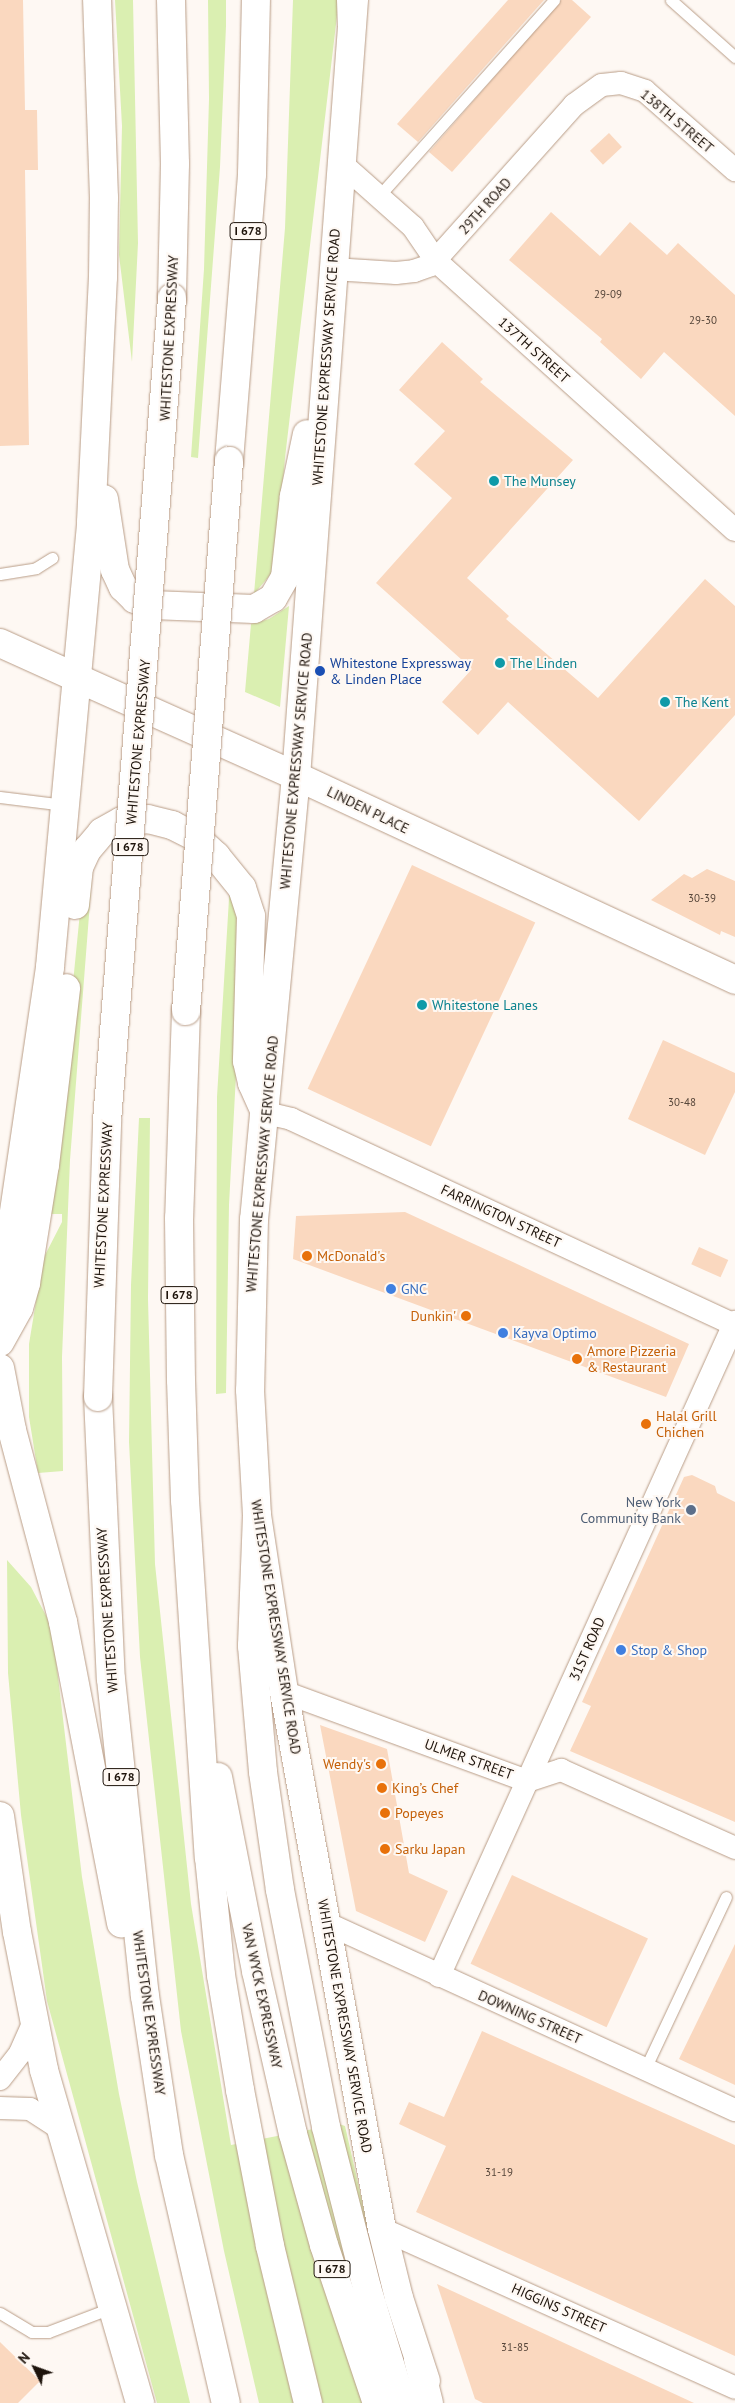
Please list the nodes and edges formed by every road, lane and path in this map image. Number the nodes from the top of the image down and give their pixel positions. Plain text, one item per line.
1 (97, 0) edge
2 (171, 0) edge
3 (256, 0) edge
4 (554, 0) edge
5 (671, 0) edge
6 (352, 8) edge
7 (735, 57) edge
8 (613, 83) joint
9 (341, 163) junction
10 (735, 170) edge
11 (378, 196) junction
12 (436, 261) junction
13 (333, 269) junction
14 (324, 372) junction
15 (97, 438) junction
16 (735, 530) edge
17 (52, 558) dead end
18 (0, 574) edge
19 (0, 643) edge
20 (77, 678) junction
21 (296, 776) junction
22 (0, 798) edge
23 (66, 805) junction
24 (735, 980) edge
25 (266, 1113) junction
26 (6, 1222) edge
27 (0, 1306) edge
28 (735, 1324) edge
29 (0, 1342) edge
30 (0, 1368) edge
31 (257, 1516) junction
32 (190, 1580) junction
33 (284, 1692) junction
34 (528, 1780) junction
35 (1, 1834) edge
36 (735, 1848) edge
37 (726, 1897) dead end
38 (326, 1923) junction
39 (439, 1976) junction
40 (34, 2022) junction
41 (645, 2069) junction
42 (0, 2079) edge
43 (0, 2108) edge
44 (735, 2110) edge
45 (59, 2128) junction
46 (169, 2155) junction
47 (382, 2229) junction
48 (111, 2308) junction
49 (0, 2313) edge
50 (418, 2359) junction
51 (735, 2388) edge
52 (140, 2403) edge
53 (226, 2403) edge
54 (308, 2403) edge
55 (377, 2403) edge
56 (402, 2403) edge
57 (430, 2403) edge
58 (434, 2403) edge

1 - 15 main road
2 - 46 main road, WHITESTONE EXPRESSWAY / I 678, bridge
3 - 32 main road, I 678, bridge
4 - 11 lane
5 - 7 lane
6 - 9 main road, WHITESTONE EXPRESSWAY SERVICE ROAD
8 - 10 street, 138TH STREET
8 - 12 street, 29TH ROAD
9 - 11 street, 137TH STREET
9 - 13 main road, WHITESTONE EXPRESSWAY SERVICE ROAD
11 - 12 street, 137TH STREET
12 - 13 street, 29TH ROAD
12 - 16 street, 137TH STREET
13 - 14 main road, WHITESTONE EXPRESSWAY SERVICE ROAD
14 - 15 main road
14 - 21 main road, WHITESTONE EXPRESSWAY SERVICE ROAD
15 - 20 main road
17 - 18 lane
19 - 20 main road, LINDEN PLACE
20 - 21 main road, LINDEN PLACE
20 - 23 main road
21 - 24 main road, LINDEN PLACE
21 - 25 main road, WHITESTONE EXPRESSWAY SERVICE ROAD
22 - 23 lane
23 - 26 main road
25 - 28 street, FARRINGTON STREET
25 - 29 main road
25 - 31 main road, WHITESTONE EXPRESSWAY SERVICE ROAD
26 - 27 main road
28 - 34 street, 31ST ROAD
30 - 46 main road
31 - 33 main road, WHITESTONE EXPRESSWAY SERVICE ROAD
31 - 56 main road
32 - 54 main road
32 - 55 main road, VAN WYCK EXPRESSWAY / I 678
33 - 34 street, ULMER STREET
33 - 38 main road, WHITESTONE EXPRESSWAY SERVICE ROAD
34 - 36 street, ULMER STREET
34 - 39 street, 31ST ROAD
35 - 40 main road
37 - 41 lane
38 - 39 street, DOWNING STREET
38 - 47 main road, WHITESTONE EXPRESSWAY SERVICE ROAD
39 - 41 street, DOWNING STREET
40 - 42 street
40 - 45 main road
41 - 44 street, DOWNING STREET
43 - 45 street
45 - 48 main road
46 - 53 main road, WHITESTONE EXPRESSWAY / I 678
47 - 50 main road, WHITESTONE EXPRESSWAY SERVICE ROAD
47 - 51 street, HIGGINS STREET
48 - 49 lane
48 - 52 main road
50 - 57 main road
50 - 58 main road, WHITESTONE EXPRESSWAY SERVICE ROAD

